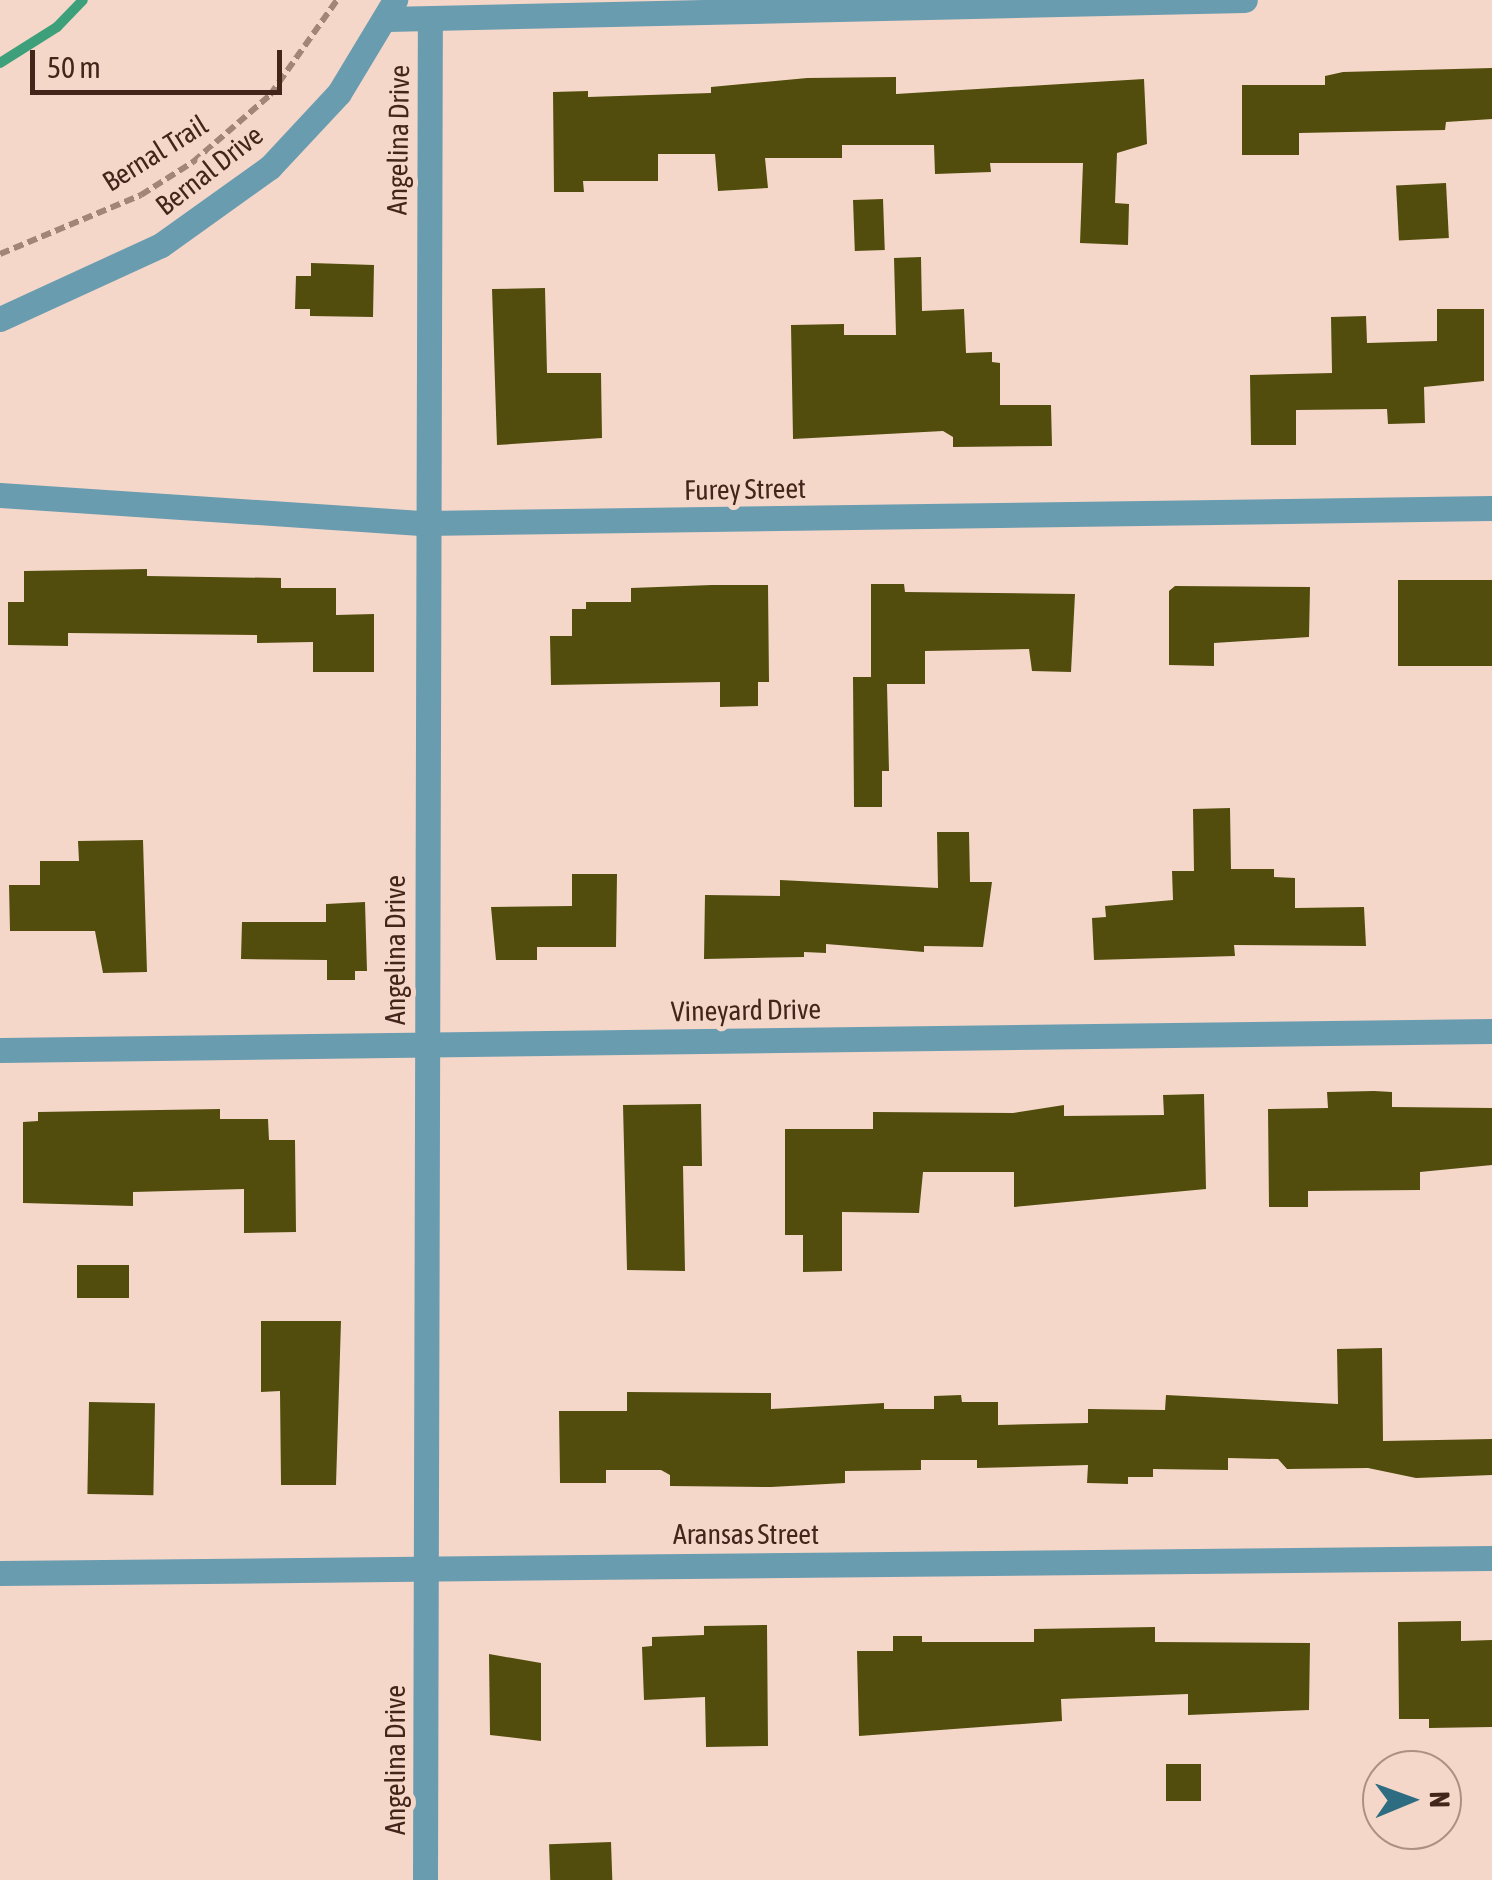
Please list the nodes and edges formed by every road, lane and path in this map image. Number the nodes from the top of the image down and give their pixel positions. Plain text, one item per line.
1 (336, 0) edge
2 (1245, 0) edge
3 (391, 10) edge
4 (430, 20) junction
5 (0, 254) edge
6 (0, 319) edge
7 (0, 496) edge
8 (1492, 508) edge
9 (424, 524) junction
10 (1492, 1031) edge
11 (425, 1044) junction
12 (0, 1050) edge
13 (1492, 1558) edge
14 (426, 1567) junction
15 (0, 1573) edge
16 (425, 1880) edge

1 - 5 path, Bernal Trail
2 - 4 street
3 - 4 street
3 - 6 street, Bernal Drive
4 - 9 street, Angelina Drive
7 - 9 street, Furey Street
8 - 9 street, Furey Street
9 - 11 street, Angelina Drive
10 - 11 street, Vineyard Drive
11 - 12 street, Vineyard Drive
11 - 14 street, Angelina Drive
13 - 14 street, Aransas Street
14 - 15 street, Aransas Street
14 - 16 street, Angelina Drive

